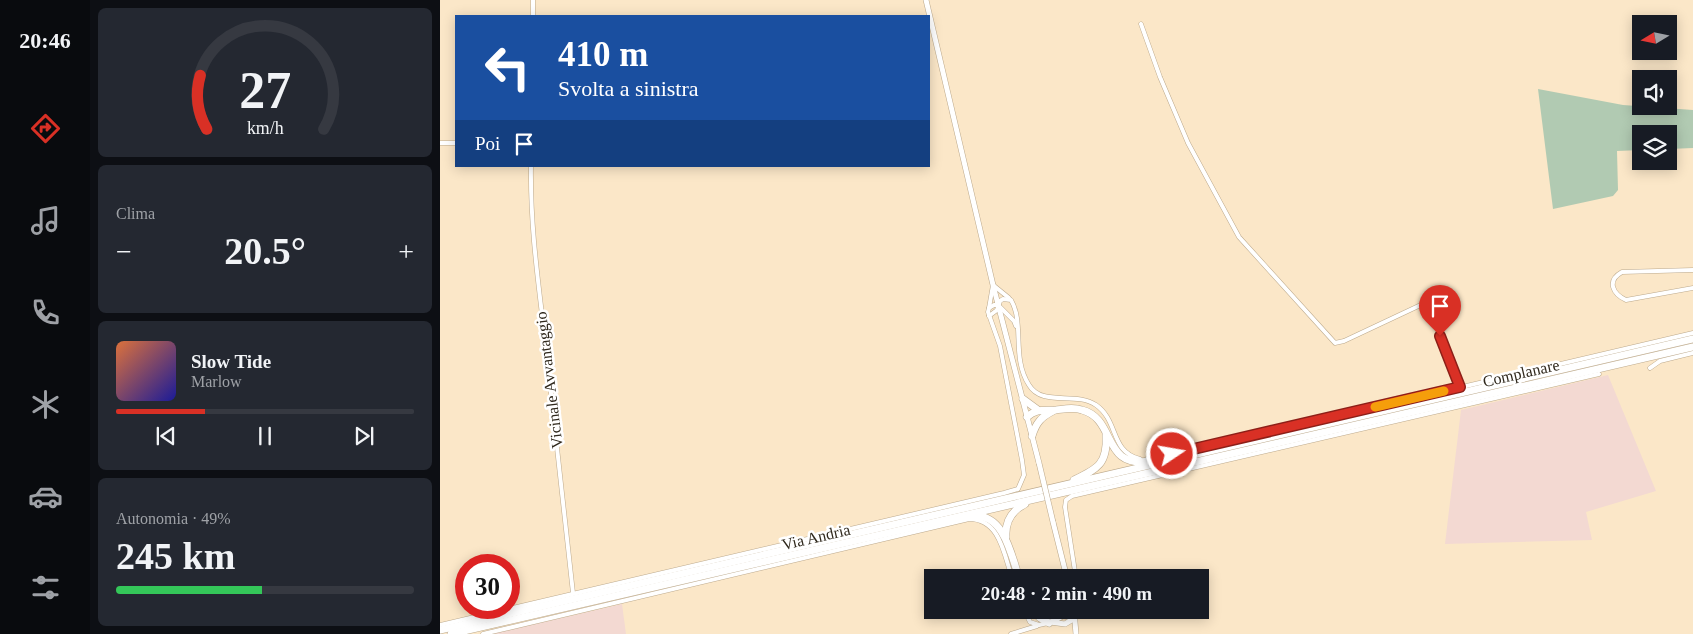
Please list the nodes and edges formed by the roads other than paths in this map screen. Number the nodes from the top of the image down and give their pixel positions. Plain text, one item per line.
1 (533, 0) edge
2 (926, 0) edge
3 (533, 15) edge
4 (930, 15) edge
5 (930, 17) edge
6 (1141, 24) dead end
7 (440, 142) edge
8 (455, 143) edge
9 (531, 167) edge
10 (1693, 270) edge
11 (993, 285) junction
12 (1693, 288) edge
13 (1011, 300) junction
14 (998, 305) junction
15 (989, 308) junction
16 (989, 316) junction
17 (1011, 317) junction
18 (1003, 323) junction
19 (1017, 328) junction
20 (1693, 333) edge
21 (1693, 339) edge
22 (1693, 347) edge
23 (1693, 353) edge
24 (1650, 368) dead end
25 (1599, 374) dead end
26 (1460, 387) junction
27 (1023, 399) junction
28 (1038, 410) junction
29 (1055, 410) junction
30 (1027, 417) junction
31 (1042, 417) junction
32 (1106, 432) junction
33 (1032, 436) junction
34 (1184, 457) junction
35 (1064, 485) junction
36 (1049, 495) junction
37 (944, 520) junction
38 (1006, 540) junction
39 (1009, 569) edge
40 (1016, 569) edge
41 (1064, 569) edge
42 (1075, 569) edge
43 (573, 594) junction
44 (1028, 619) edge
45 (1042, 619) edge
46 (1057, 619) edge
47 (1073, 619) edge
48 (1075, 619) edge
49 (1050, 623) junction
50 (1065, 624) junction
51 (440, 625) edge
52 (1039, 625) junction
53 (440, 630) edge
54 (451, 634) edge
55 (483, 634) edge
56 (1011, 634) edge
57 (1076, 634) edge

1 - 3 street
2 - 4 street
5 - 11 street
6 - 26 street
7 - 8 street
9 - 43 street, Vicinale Avvantaggio
10 - 12 street
11 - 13 street
11 - 14 street
11 - 15 street
13 - 14 street
13 - 19 street, Complanare
14 - 15 street
14 - 16 street
14 - 17 street, Complanare
14 - 18 street
15 - 16 street
16 - 43 street, Via Andria
17 - 18 street
17 - 19 street, Complanare
18 - 27 street
19 - 26 street, Complanare
20 - 26 street, Complanare
21 - 34 highway
22 - 36 highway
23 - 24 street
25 - 42 street, Complanare
27 - 28 highway
27 - 30 street
28 - 29 highway
28 - 30 highway
29 - 31 highway
29 - 32 highway
30 - 31 highway
30 - 33 street
31 - 33 highway
32 - 34 highway
32 - 35 highway
33 - 41 street, bridge
34 - 35 highway
35 - 53 highway
36 - 37 highway
36 - 38 highway
37 - 38 highway
37 - 54 highway
38 - 40 highway
39 - 55 street, Via Andria
43 - 51 street, Via Andria
44 - 52 street
45 - 49 highway
46 - 49 street
47 - 50 street
48 - 57 street
49 - 50 street
49 - 52 street
50 - 57 street
52 - 56 street

